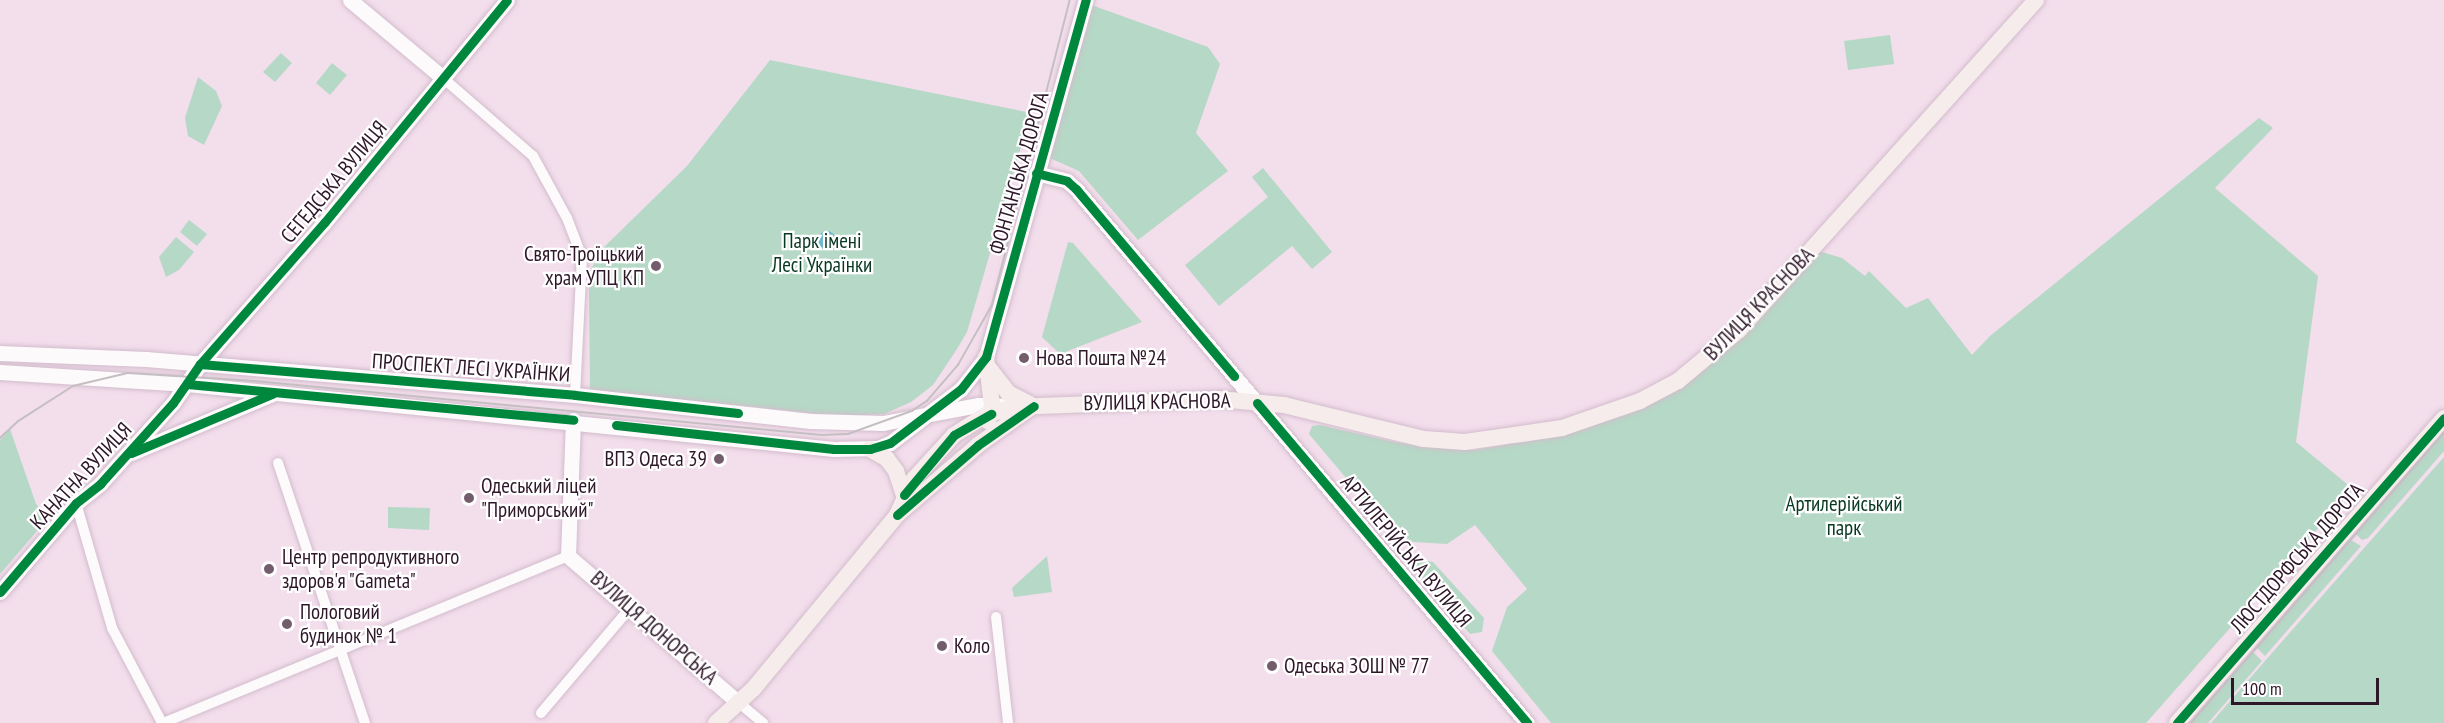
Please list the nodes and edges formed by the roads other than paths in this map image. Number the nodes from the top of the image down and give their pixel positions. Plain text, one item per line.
1 (507, 0) edge
2 (1086, 0) edge
3 (2036, 0) edge
4 (351, 2) edge
5 (443, 78) junction
6 (1036, 173) junction
7 (0, 353) edge
8 (987, 361) junction
9 (200, 364) junction
10 (0, 372) edge
11 (187, 384) junction
12 (273, 394) junction
13 (575, 394) junction
14 (1257, 403) junction
15 (1034, 406) junction
16 (991, 409) junction
17 (930, 414) junction
18 (2444, 418) edge
19 (573, 420) junction
20 (863, 423) junction
21 (978, 445) junction
22 (870, 449) junction
23 (125, 456) junction
24 (278, 463) dead end
25 (904, 495) junction
26 (76, 503) junction
27 (897, 514) junction
28 (568, 556) junction
29 (0, 592) edge
30 (631, 607) junction
31 (996, 616) dead end
32 (342, 652) junction
33 (738, 702) junction
34 (541, 713) dead end
35 (163, 723) edge
36 (365, 723) edge
37 (716, 723) edge
38 (731, 723) edge
39 (764, 723) edge
40 (1008, 723) edge
41 (1527, 723) edge
42 (2177, 723) edge

1 - 5 main road, СЕГЕДСЬКА ВУЛИЦЯ
2 - 6 main road, ФОНТАНСЬКА ДОРОГА
3 - 14 main road, ВУЛИЦЯ КРАСНОВА
4 - 5 main road
5 - 9 main road, СЕГЕДСЬКА ВУЛИЦЯ
5 - 13 street
6 - 8 main road, ФОНТАНСЬКА ДОРОГА
6 - 14 main road, АРТИЛЕРІЙСЬКА ВУЛИЦЯ
7 - 9 main road, ПРОСПЕКТ ЛЕСІ УКРАЇНКИ
8 - 15 main road
8 - 16 main road
8 - 17 main road, ПРОСПЕКТ ЛЕСІ УКРАЇНКИ
9 - 11 main road, СЕГЕДСЬКА ВУЛИЦЯ
9 - 13 main road, ПРОСПЕКТ ЛЕСІ УКРАЇНКИ
10 - 11 main road, ПРОСПЕКТ ЛЕСІ УКРАЇНКИ
11 - 12 main road, ПРОСПЕКТ ЛЕСІ УКРАЇНКИ
11 - 23 main road, КАНАТНА ВУЛИЦЯ
12 - 19 main road, ПРОСПЕКТ ЛЕСІ УКРАЇНКИ
12 - 23 main road
13 - 20 main road, ПРОСПЕКТ ЛЕСІ УКРАЇНКИ
14 - 15 main road, ВУЛИЦЯ КРАСНОВА
14 - 41 main road, АРТИЛЕРІЙСЬКА ВУЛИЦЯ
15 - 16 main road, ВУЛИЦЯ КРАСНОВА
15 - 21 main road
16 - 17 main road, ПРОСПЕКТ ЛЕСІ УКРАЇНКИ
16 - 21 main road
16 - 25 main road, ВУЛИЦЯ КРАСНОВА
17 - 20 main road, ПРОСПЕКТ ЛЕСІ УКРАЇНКИ
17 - 22 main road, ПРОСПЕКТ ЛЕСІ УКРАЇНКИ
18 - 42 main road, ЛЮСТДОРФСЬКА ДОРОГА
19 - 22 main road, ПРОСПЕКТ ЛЕСІ УКРАЇНКИ
19 - 28 main road
20 - 22 main road
21 - 27 main road
22 - 25 main road
23 - 26 main road, КАНАТНА ВУЛИЦЯ
24 - 32 street
25 - 27 main road, ВУЛИЦЯ КРАСНОВА
26 - 29 main road, КАНАТНА ВУЛИЦЯ
26 - 35 street
27 - 33 main road
28 - 30 main road, ВУЛИЦЯ ДОНОРСЬКА
28 - 32 street
30 - 33 main road, ВУЛИЦЯ ДОНОРСЬКА
30 - 34 street
31 - 40 street
32 - 35 street
32 - 36 street
33 - 37 main road
33 - 38 main road
33 - 39 street

